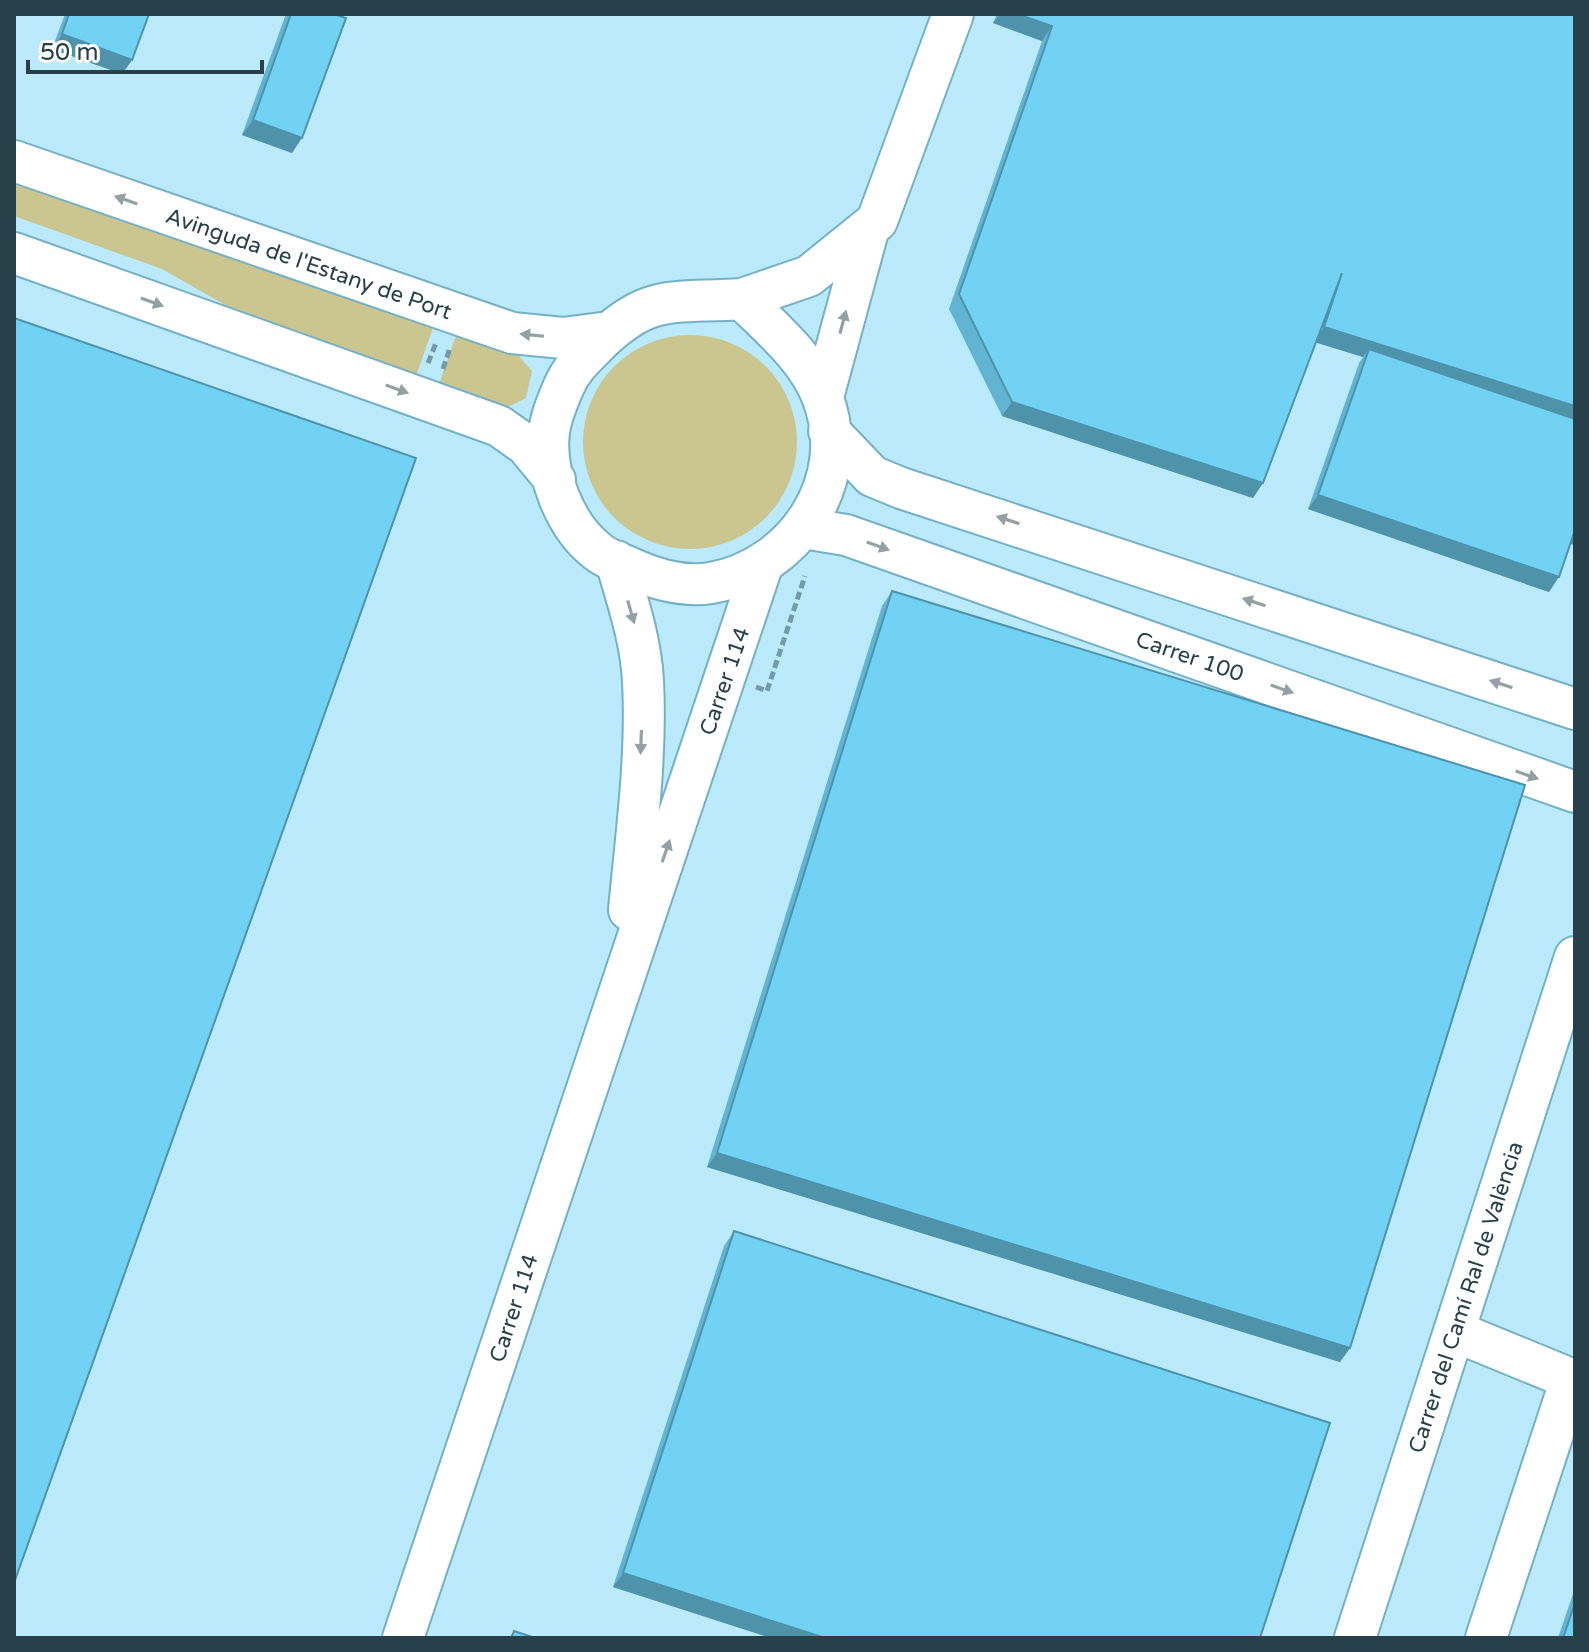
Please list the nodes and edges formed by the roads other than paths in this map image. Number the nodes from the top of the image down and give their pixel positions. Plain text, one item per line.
1 (953, 14) edge
2 (14, 161) edge
3 (14, 227) edge
4 (868, 231) junction
5 (14, 253) edge
6 (107, 286) junction
7 (742, 299) junction
8 (609, 332) junction
9 (826, 414) junction
10 (555, 480) junction
11 (803, 528) junction
12 (616, 561) junction
13 (759, 575) junction
14 (1575, 709) edge
15 (1575, 792) edge
16 (1575, 957) edge
17 (623, 977) junction
18 (1454, 1331) junction
19 (403, 1638) edge
20 (1355, 1638) edge
21 (1486, 1638) edge

1 - 4 street
8 -> 2 street, Avinguda de l'Estany de Port
3 - 6 street
4 - 7 street
9 -> 4 street
5 - 6 street
6 -> 10 street
7 - 8 street
7 - 9 street
8 - 10 street
9 - 11 street
14 -> 9 street
10 - 12 street
11 - 13 street
11 -> 15 street, Carrer 100
12 - 13 street
12 -> 17 street, Carrer 114
17 -> 13 street, Carrer 114
16 - 18 street, Carrer del Camí Ral de València
17 - 19 street, Carrer 114
18 - 20 street, Carrer del Camí Ral de València
18 - 21 street

